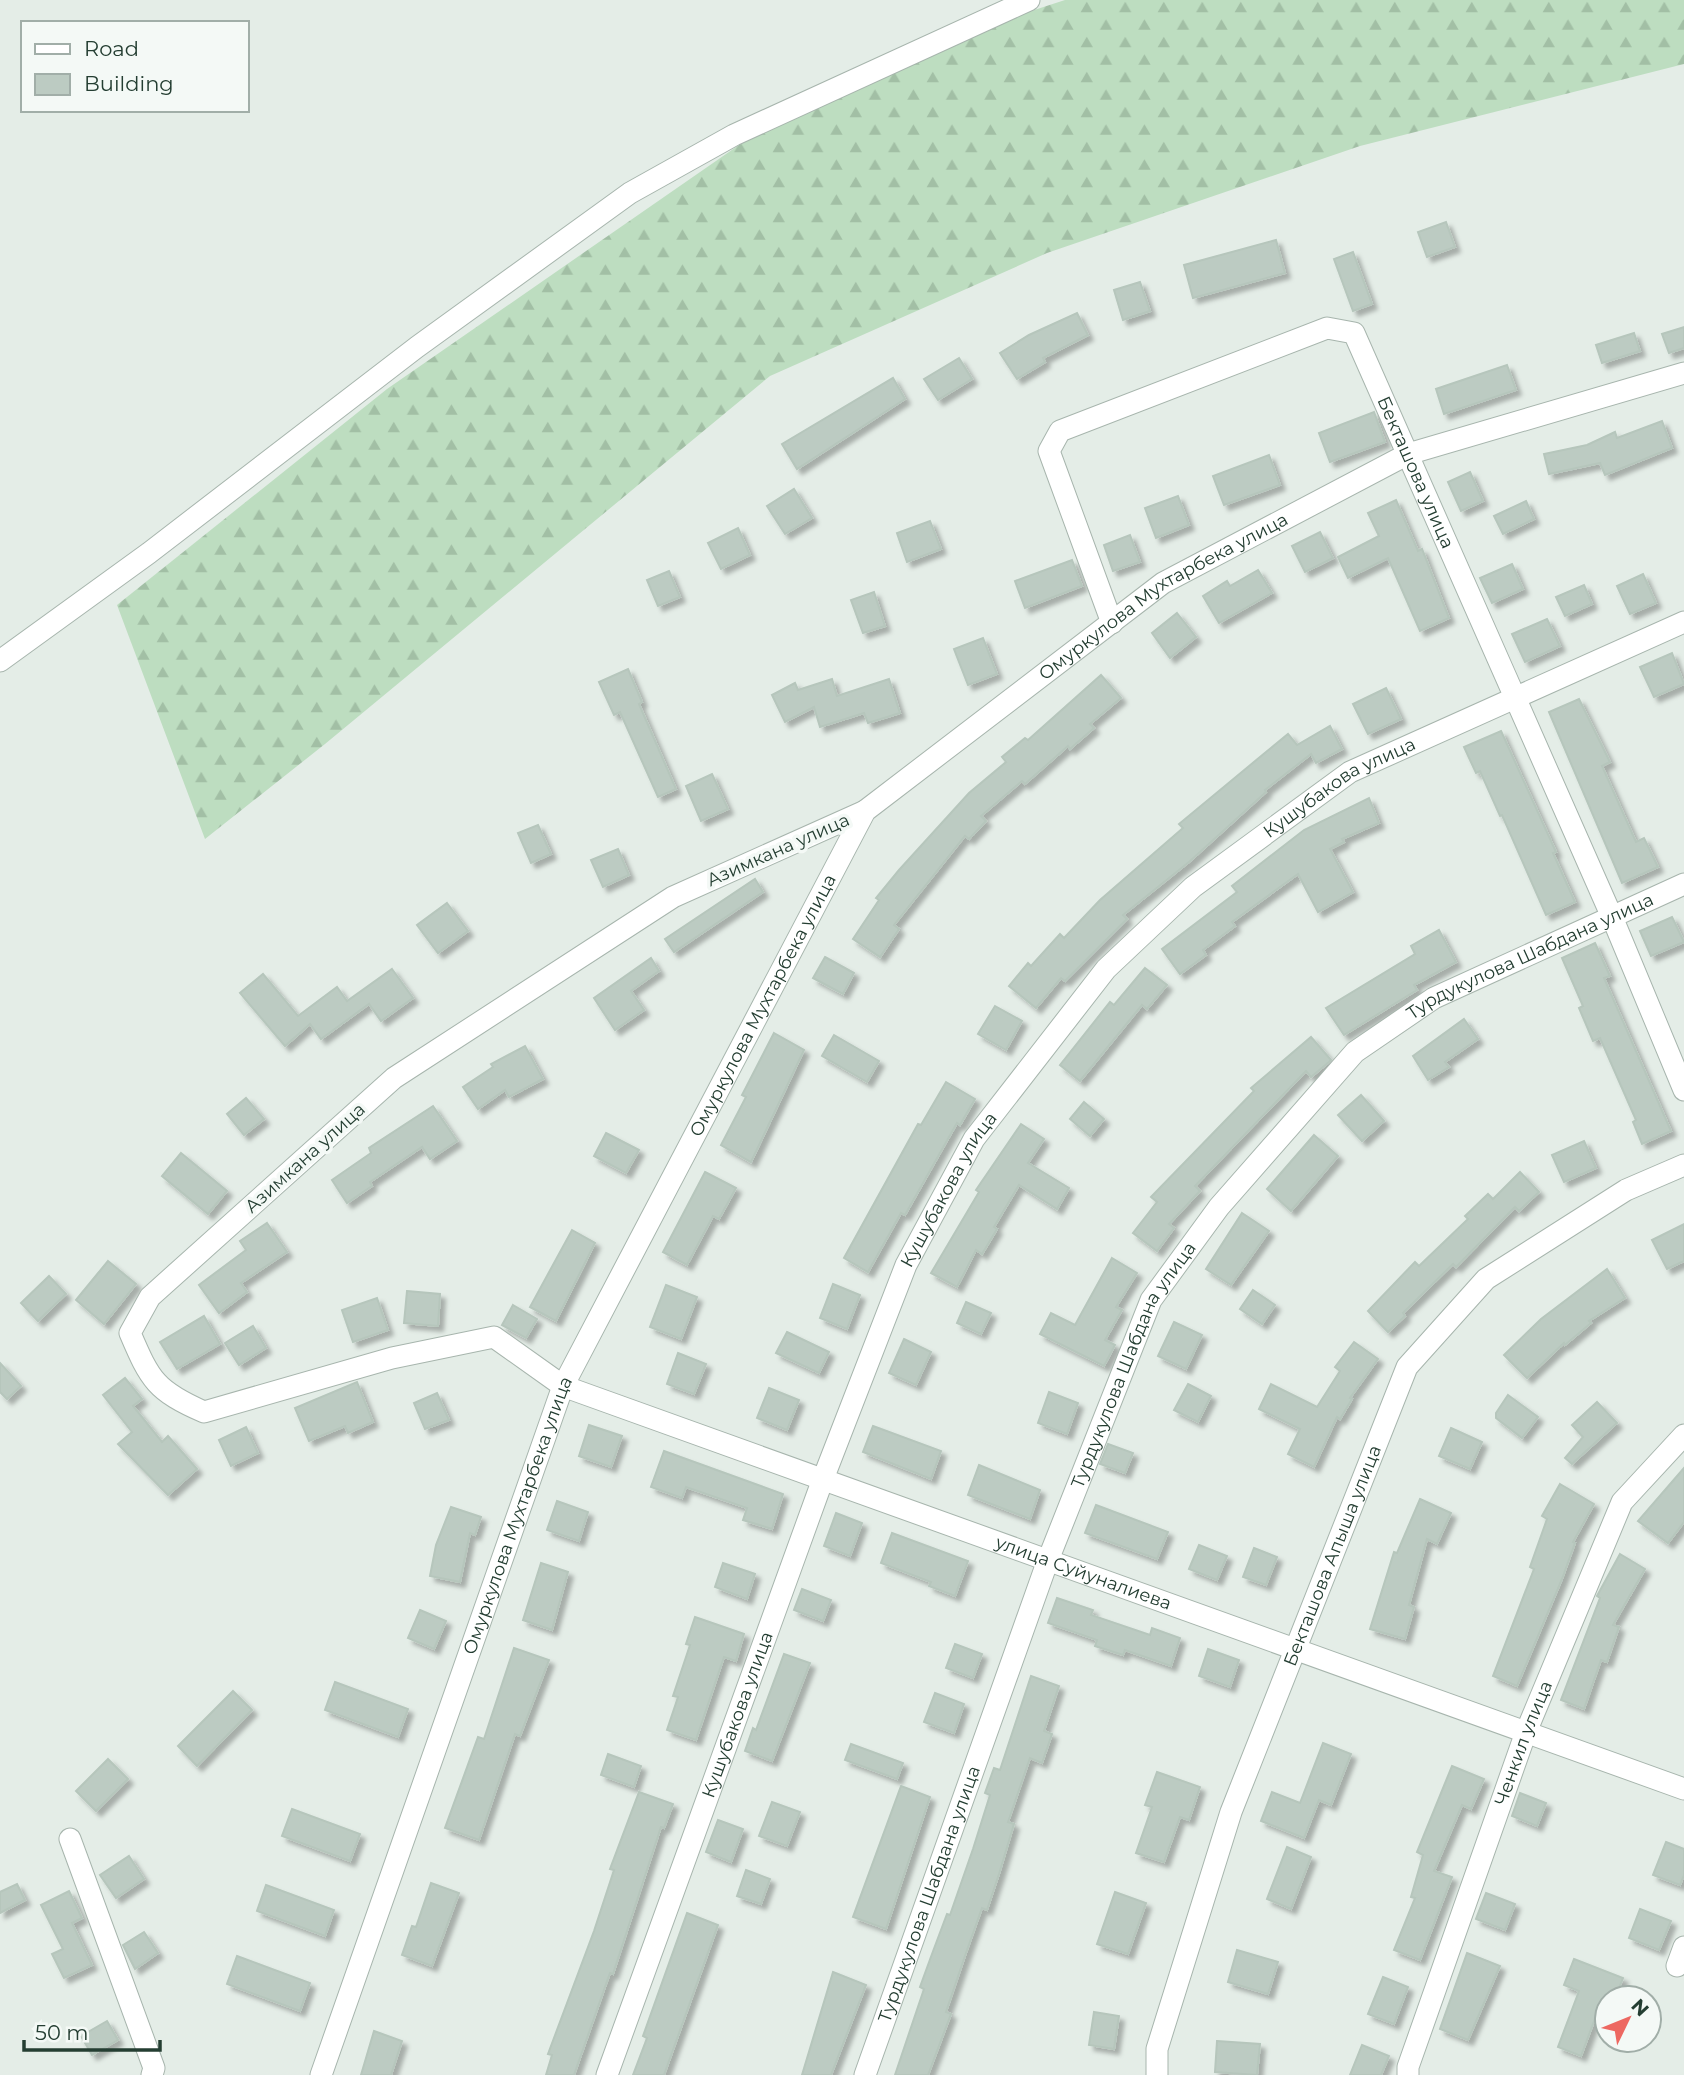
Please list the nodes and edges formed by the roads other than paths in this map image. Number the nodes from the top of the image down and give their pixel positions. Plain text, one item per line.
1 (1029, 0) edge
2 (1684, 373) edge
3 (1408, 454) junction
4 (1684, 622) edge
5 (1112, 623) junction
6 (0, 661) edge
7 (1513, 699) junction
8 (865, 811) junction
9 (1684, 884) edge
10 (1612, 917) junction
11 (1684, 1090) edge
12 (1684, 1164) edge
13 (494, 1337) joint
14 (563, 1386) junction
15 (1684, 1435) edge
16 (823, 1479) junction
17 (1048, 1560) junction
18 (1295, 1649) junction
19 (1526, 1732) junction
20 (1684, 1789) edge
21 (70, 1839) dead end
22 (152, 2075) edge
23 (321, 2075) edge
24 (607, 2075) edge
25 (865, 2075) edge
26 (1157, 2075) edge
27 (1408, 2075) edge

1 - 6 street
2 - 3 street, Омуркулова Мухтарбека улица
3 - 5 street, Омуркулова Мухтарбека улица
3 - 5 street, Бекташова улица
3 - 7 street, Бекташова улица
4 - 7 street, Кушубакова улица
5 - 8 street, Омуркулова Мухтарбека улица
7 - 10 street, Бекташова улица
7 - 16 street, Кушубакова улица
8 - 13 street, Азимкана улица
8 - 14 street, Омуркулова Мухтарбека улица
9 - 10 street, Турдукулова Шабдана улица
10 - 11 street, Бекташова улица
10 - 17 street, Турдукулова Шабдана улица
12 - 18 street, Бекташова Апыша улица
13 - 14 street, улица Суйуналиева
14 - 16 street, улица Суйуналиева
14 - 23 street, Омуркулова Мухтарбека улица
15 - 19 street, Ченкил улица
16 - 17 street, улица Суйуналиева
16 - 24 street, Кушубакова улица
17 - 18 street, улица Суйуналиева
17 - 25 street, Турдукулова Шабдана улица
18 - 19 street, улица Суйуналиева
18 - 26 street, Бекташова Апыша улица
19 - 20 street, улица Суйуналиева
19 - 27 street, Ченкил улица
21 - 22 street

